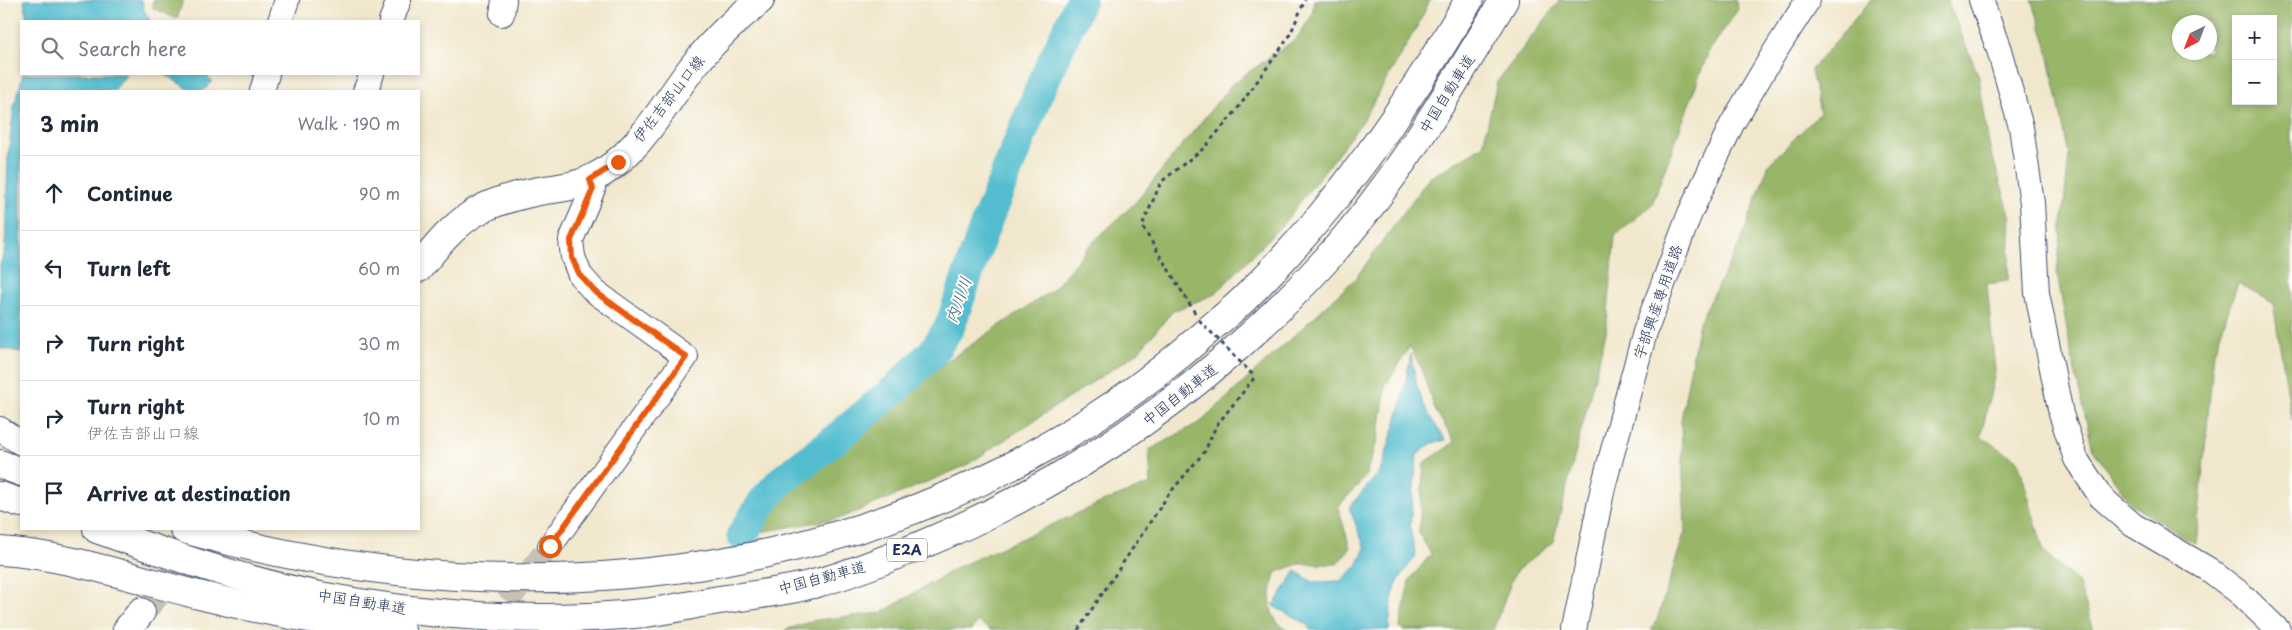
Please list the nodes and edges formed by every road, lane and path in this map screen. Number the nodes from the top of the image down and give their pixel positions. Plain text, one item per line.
1 (287, 0) edge
2 (399, 0) edge
3 (760, 0) edge
4 (1306, 0) edge
5 (1469, 0) edge
6 (1504, 0) edge
7 (1808, 0) edge
8 (1981, 0) edge
9 (280, 20) edge
10 (391, 20) edge
11 (267, 75) edge
12 (372, 75) edge
13 (262, 90) edge
14 (365, 90) edge
15 (590, 180) junction
16 (420, 267) edge
17 (0, 429) edge
18 (20, 442) edge
19 (0, 464) edge
20 (20, 472) edge
21 (0, 496) edge
22 (20, 503) edge
23 (100, 530) edge
24 (187, 530) edge
25 (550, 546) tunnel mouth
26 (0, 551) edge
27 (789, 589) junction
28 (401, 630) edge
29 (596, 630) edge
30 (1078, 630) edge
31 (1574, 630) edge
32 (2278, 630) edge

1 - 9 street
2 - 10 street
3 - 15 main road, 伊佐吉部山口線
4 - 30 path, bridge
5 - 24 main road, 中国自動車道 / E2A
6 - 27 main road, 中国自動車道 / E2A
7 - 31 street, 宇部興産専用道路
8 - 32 street
11 - 13 street
12 - 14 street
15 - 16 main road, 伊佐吉部山口線
15 - 25 street
17 - 18 street
19 - 20 main road
21 - 22 main road
23 - 27 main road, 中国自動車道 / E2A
26 - 28 main road
27 - 29 main road

